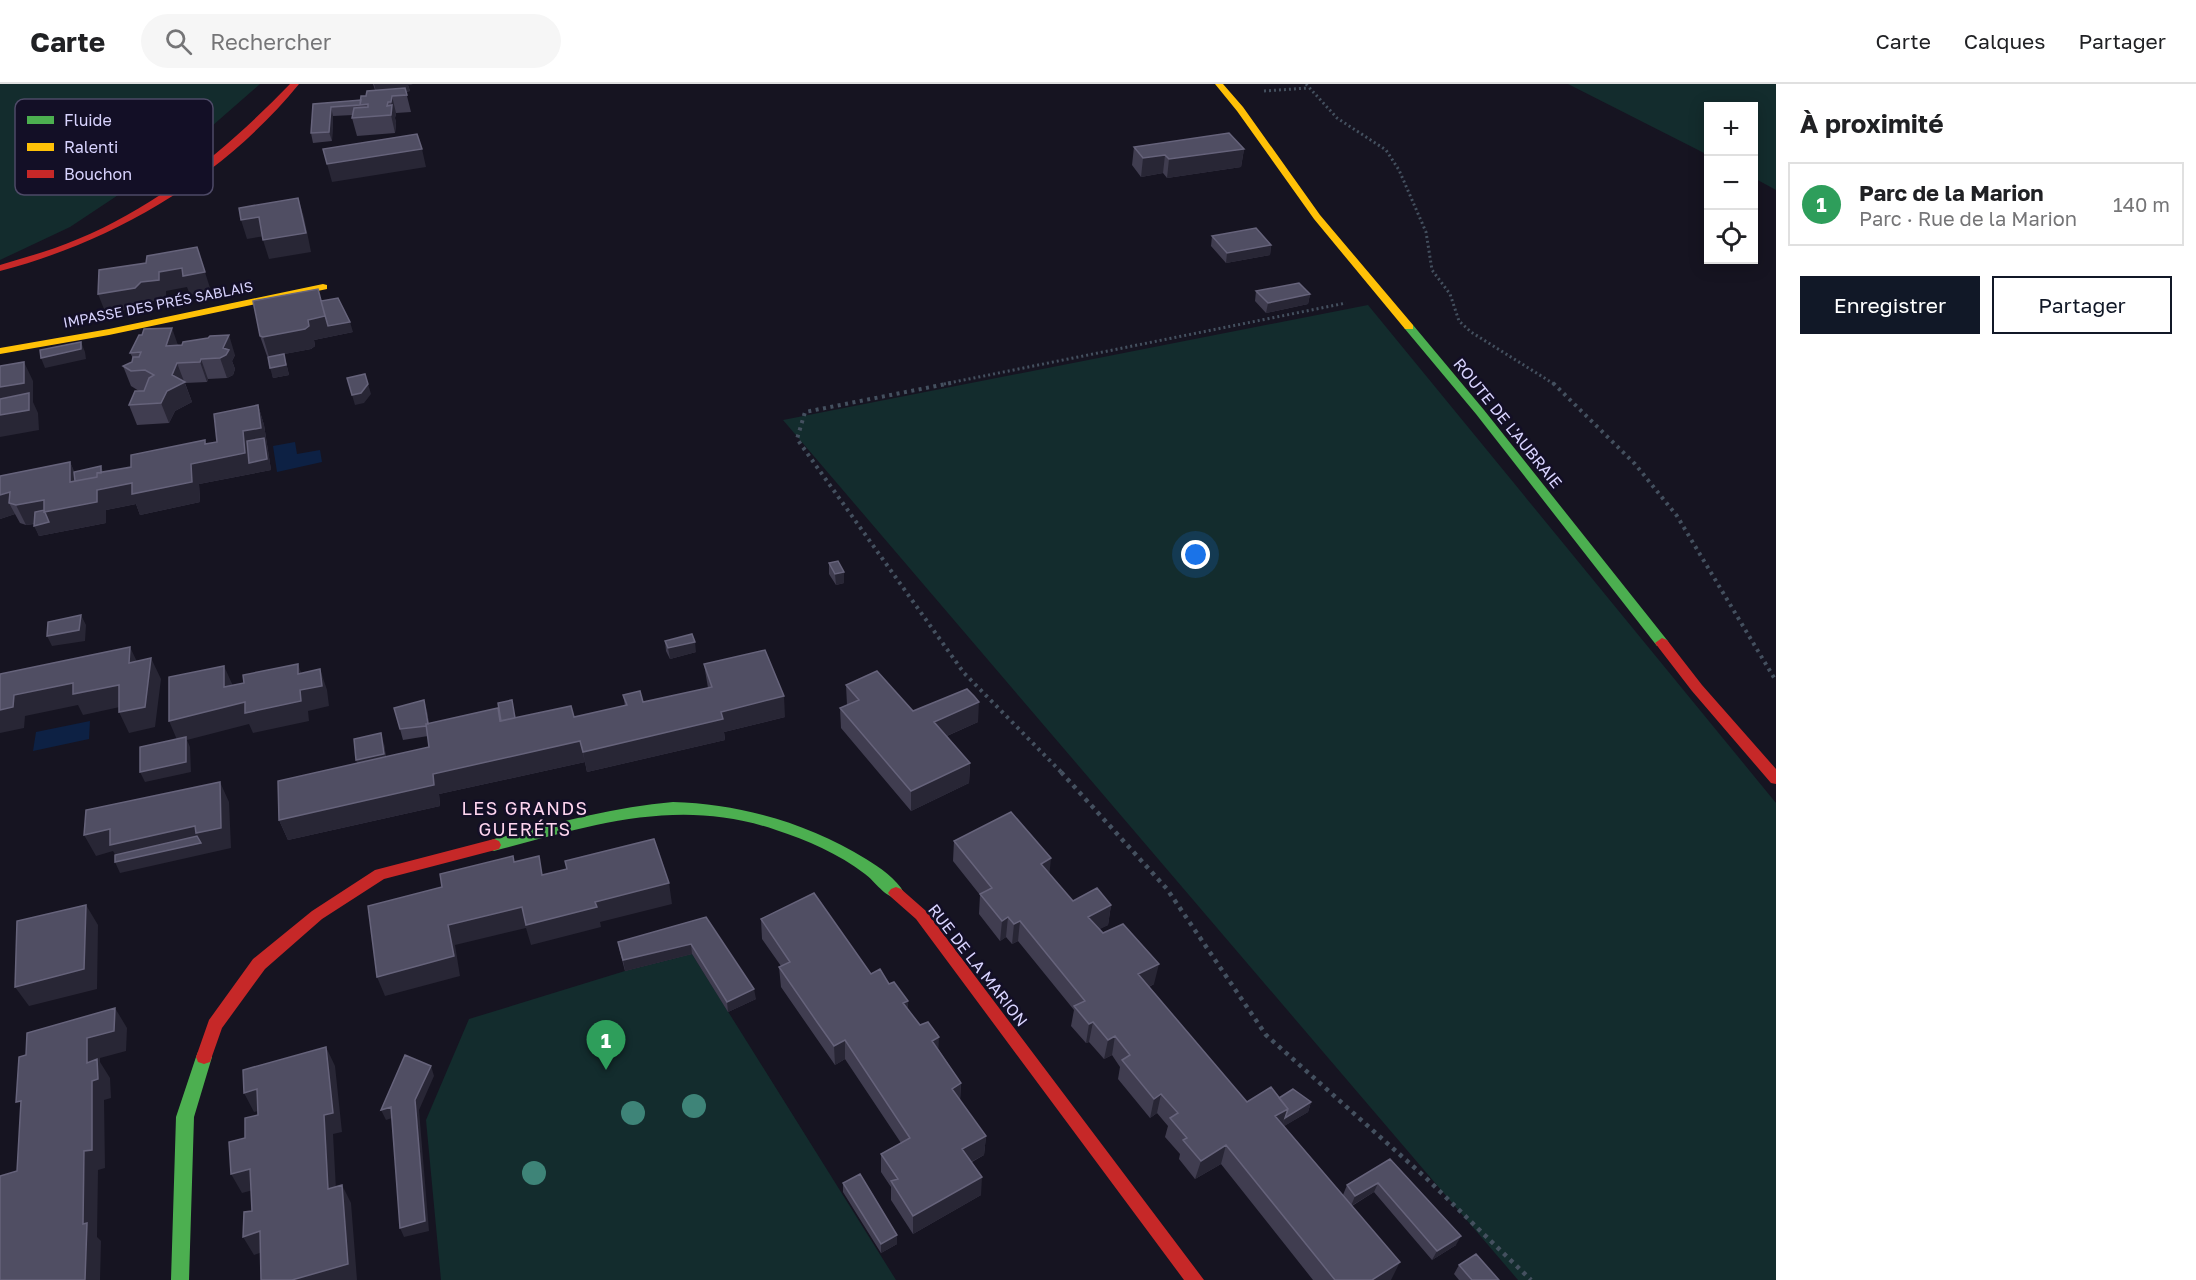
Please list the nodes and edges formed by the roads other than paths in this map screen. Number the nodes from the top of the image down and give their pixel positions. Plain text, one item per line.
1 (296, 84) edge
2 (1223, 89) edge
3 (213, 164) edge
4 (165, 195) edge
5 (0, 268) edge
6 (323, 287) dead end
7 (0, 351) edge
8 (1776, 780) edge
9 (180, 1280) edge
10 (1195, 1280) edge

1 - 3 street
2 - 8 street, ROUTE DE L'AUBRAIE
4 - 5 street
6 - 7 street, IMPASSE DES PRÉS SABLAIS
9 - 10 street, RUE DE LA MARION

